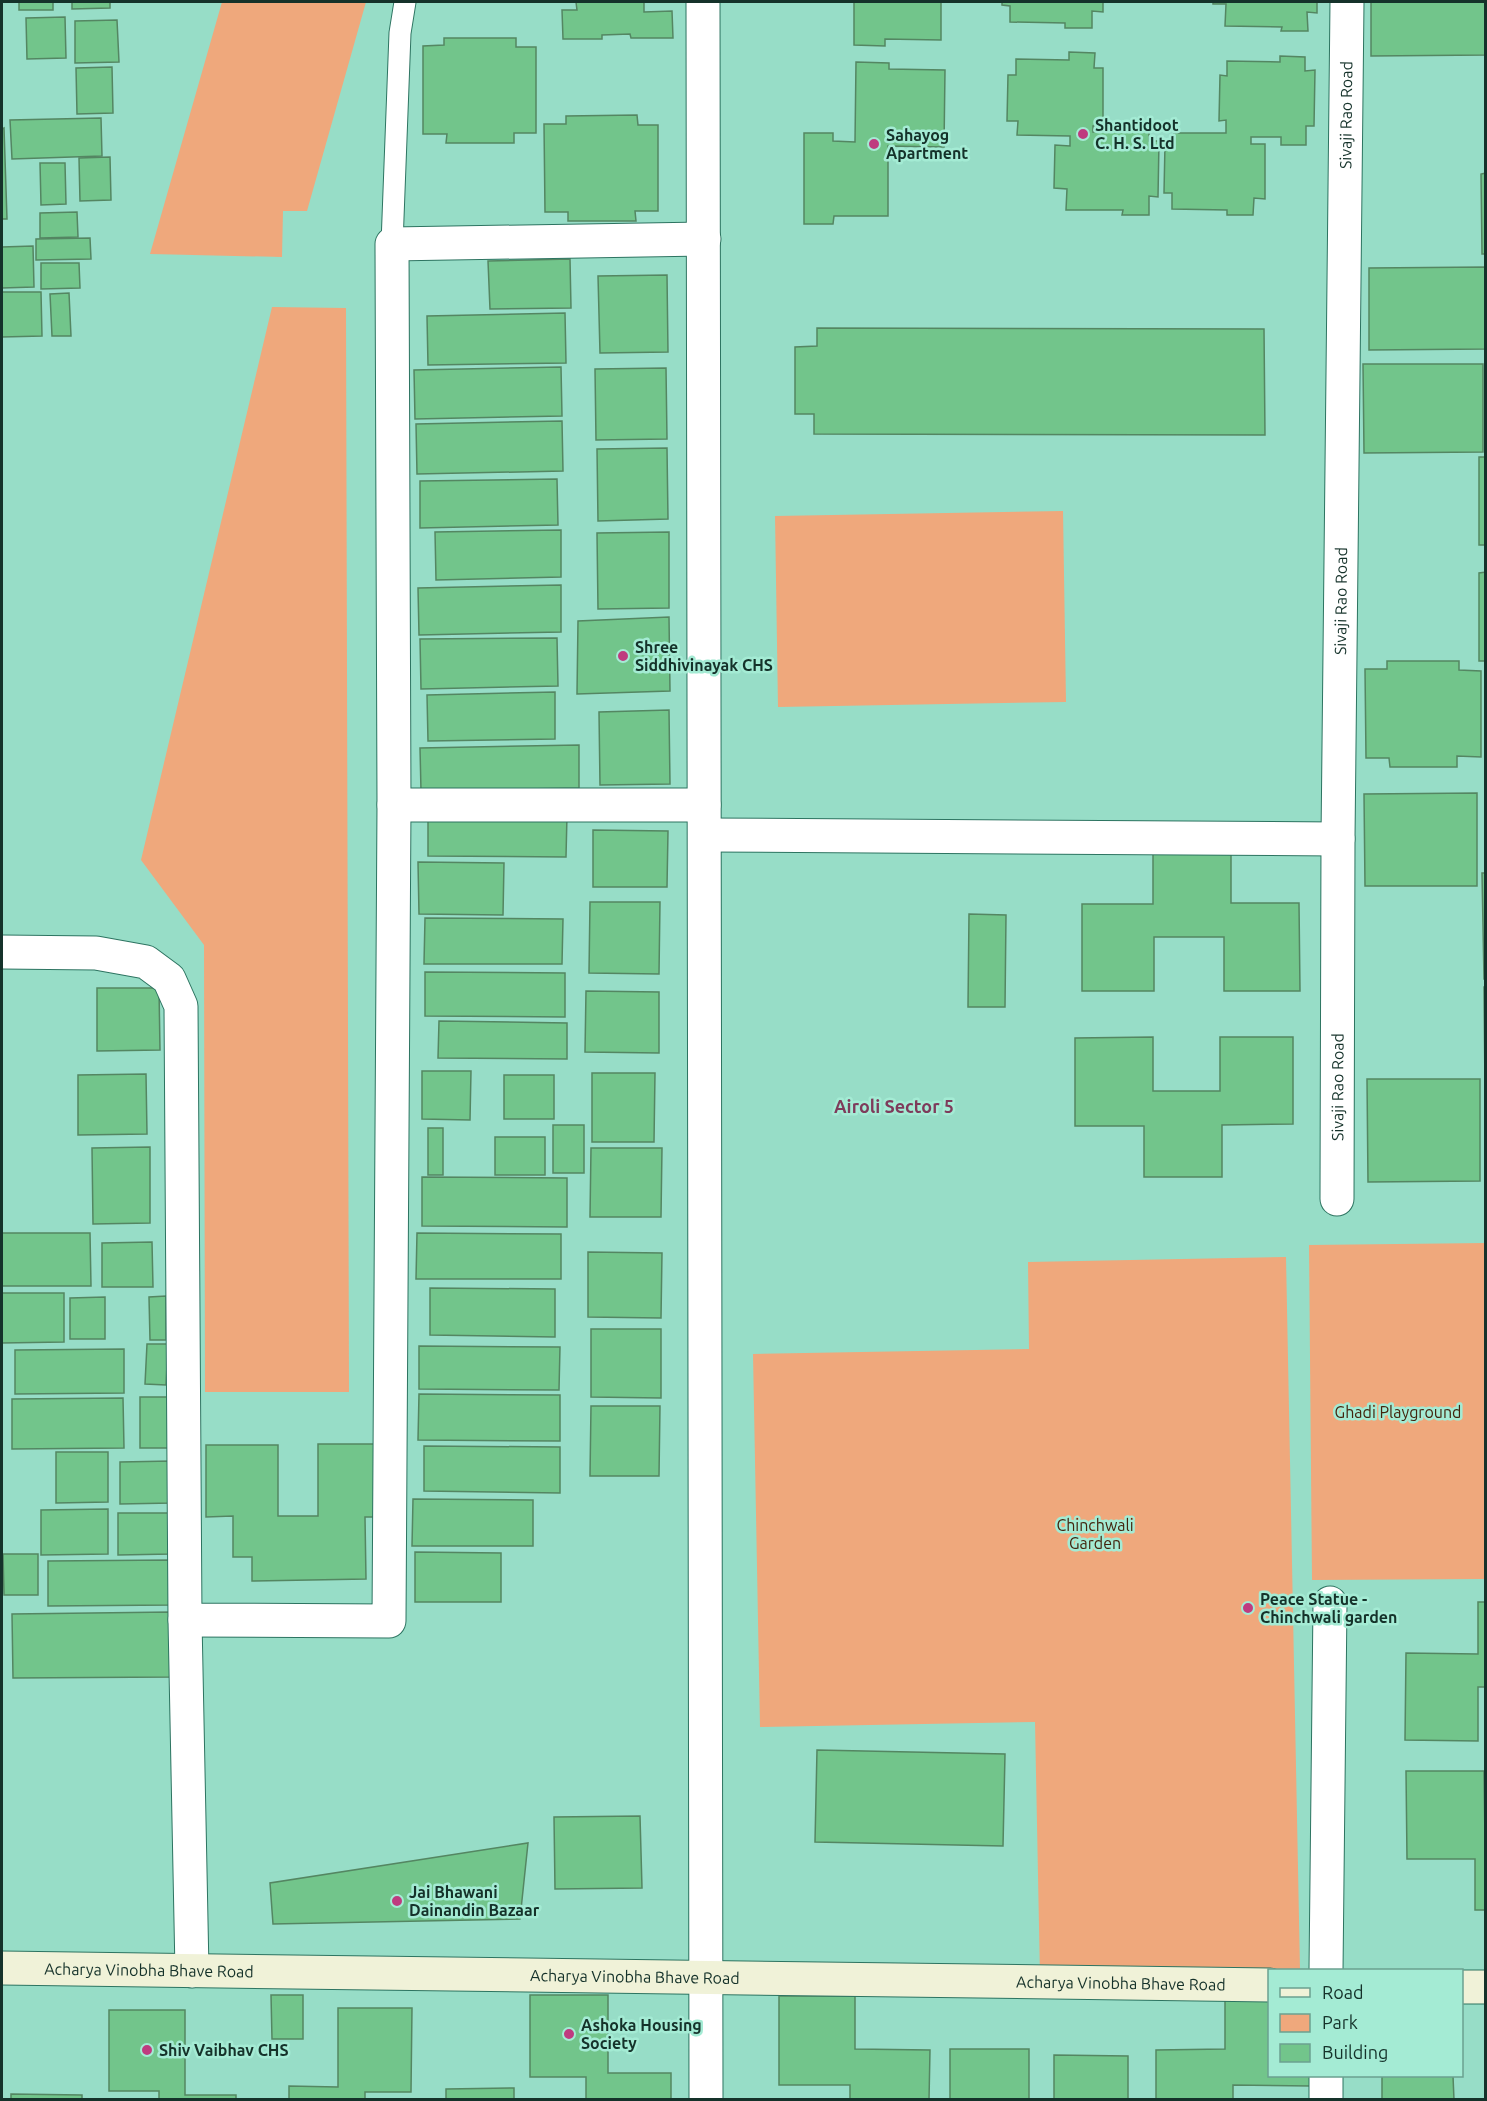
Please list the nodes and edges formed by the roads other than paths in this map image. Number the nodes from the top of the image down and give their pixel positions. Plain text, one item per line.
1 (405, 2) edge
2 (703, 2) edge
3 (1347, 2) edge
4 (704, 238) junction
5 (392, 244) junction
6 (394, 805) junction
7 (704, 820) junction
8 (1338, 839) junction
9 (2, 952) edge
10 (1337, 1199) dead end
11 (1330, 1603) dead end
12 (184, 1620) junction
13 (2, 1968) edge
14 (1326, 1969) edge
15 (192, 1971) junction
16 (706, 1978) junction
17 (1268, 1985) edge
18 (1463, 1987) edge
19 (1485, 1987) edge
20 (1326, 2077) edge
21 (706, 2100) edge
22 (1326, 2100) edge

1 - 5 lane
2 - 4 street
3 - 8 street, Sivaji Rao Road
4 - 5 street
4 - 7 street
5 - 6 street
6 - 7 street
6 - 12 street
7 - 8 street
7 - 16 street
8 - 10 street, Sivaji Rao Road
9 - 12 street
11 - 14 street
12 - 15 street
13 - 15 street, Acharya Vinobha Bhave Road
15 - 16 street, Acharya Vinobha Bhave Road
16 - 17 street, Acharya Vinobha Bhave Road
16 - 21 street
18 - 19 street
20 - 22 street

